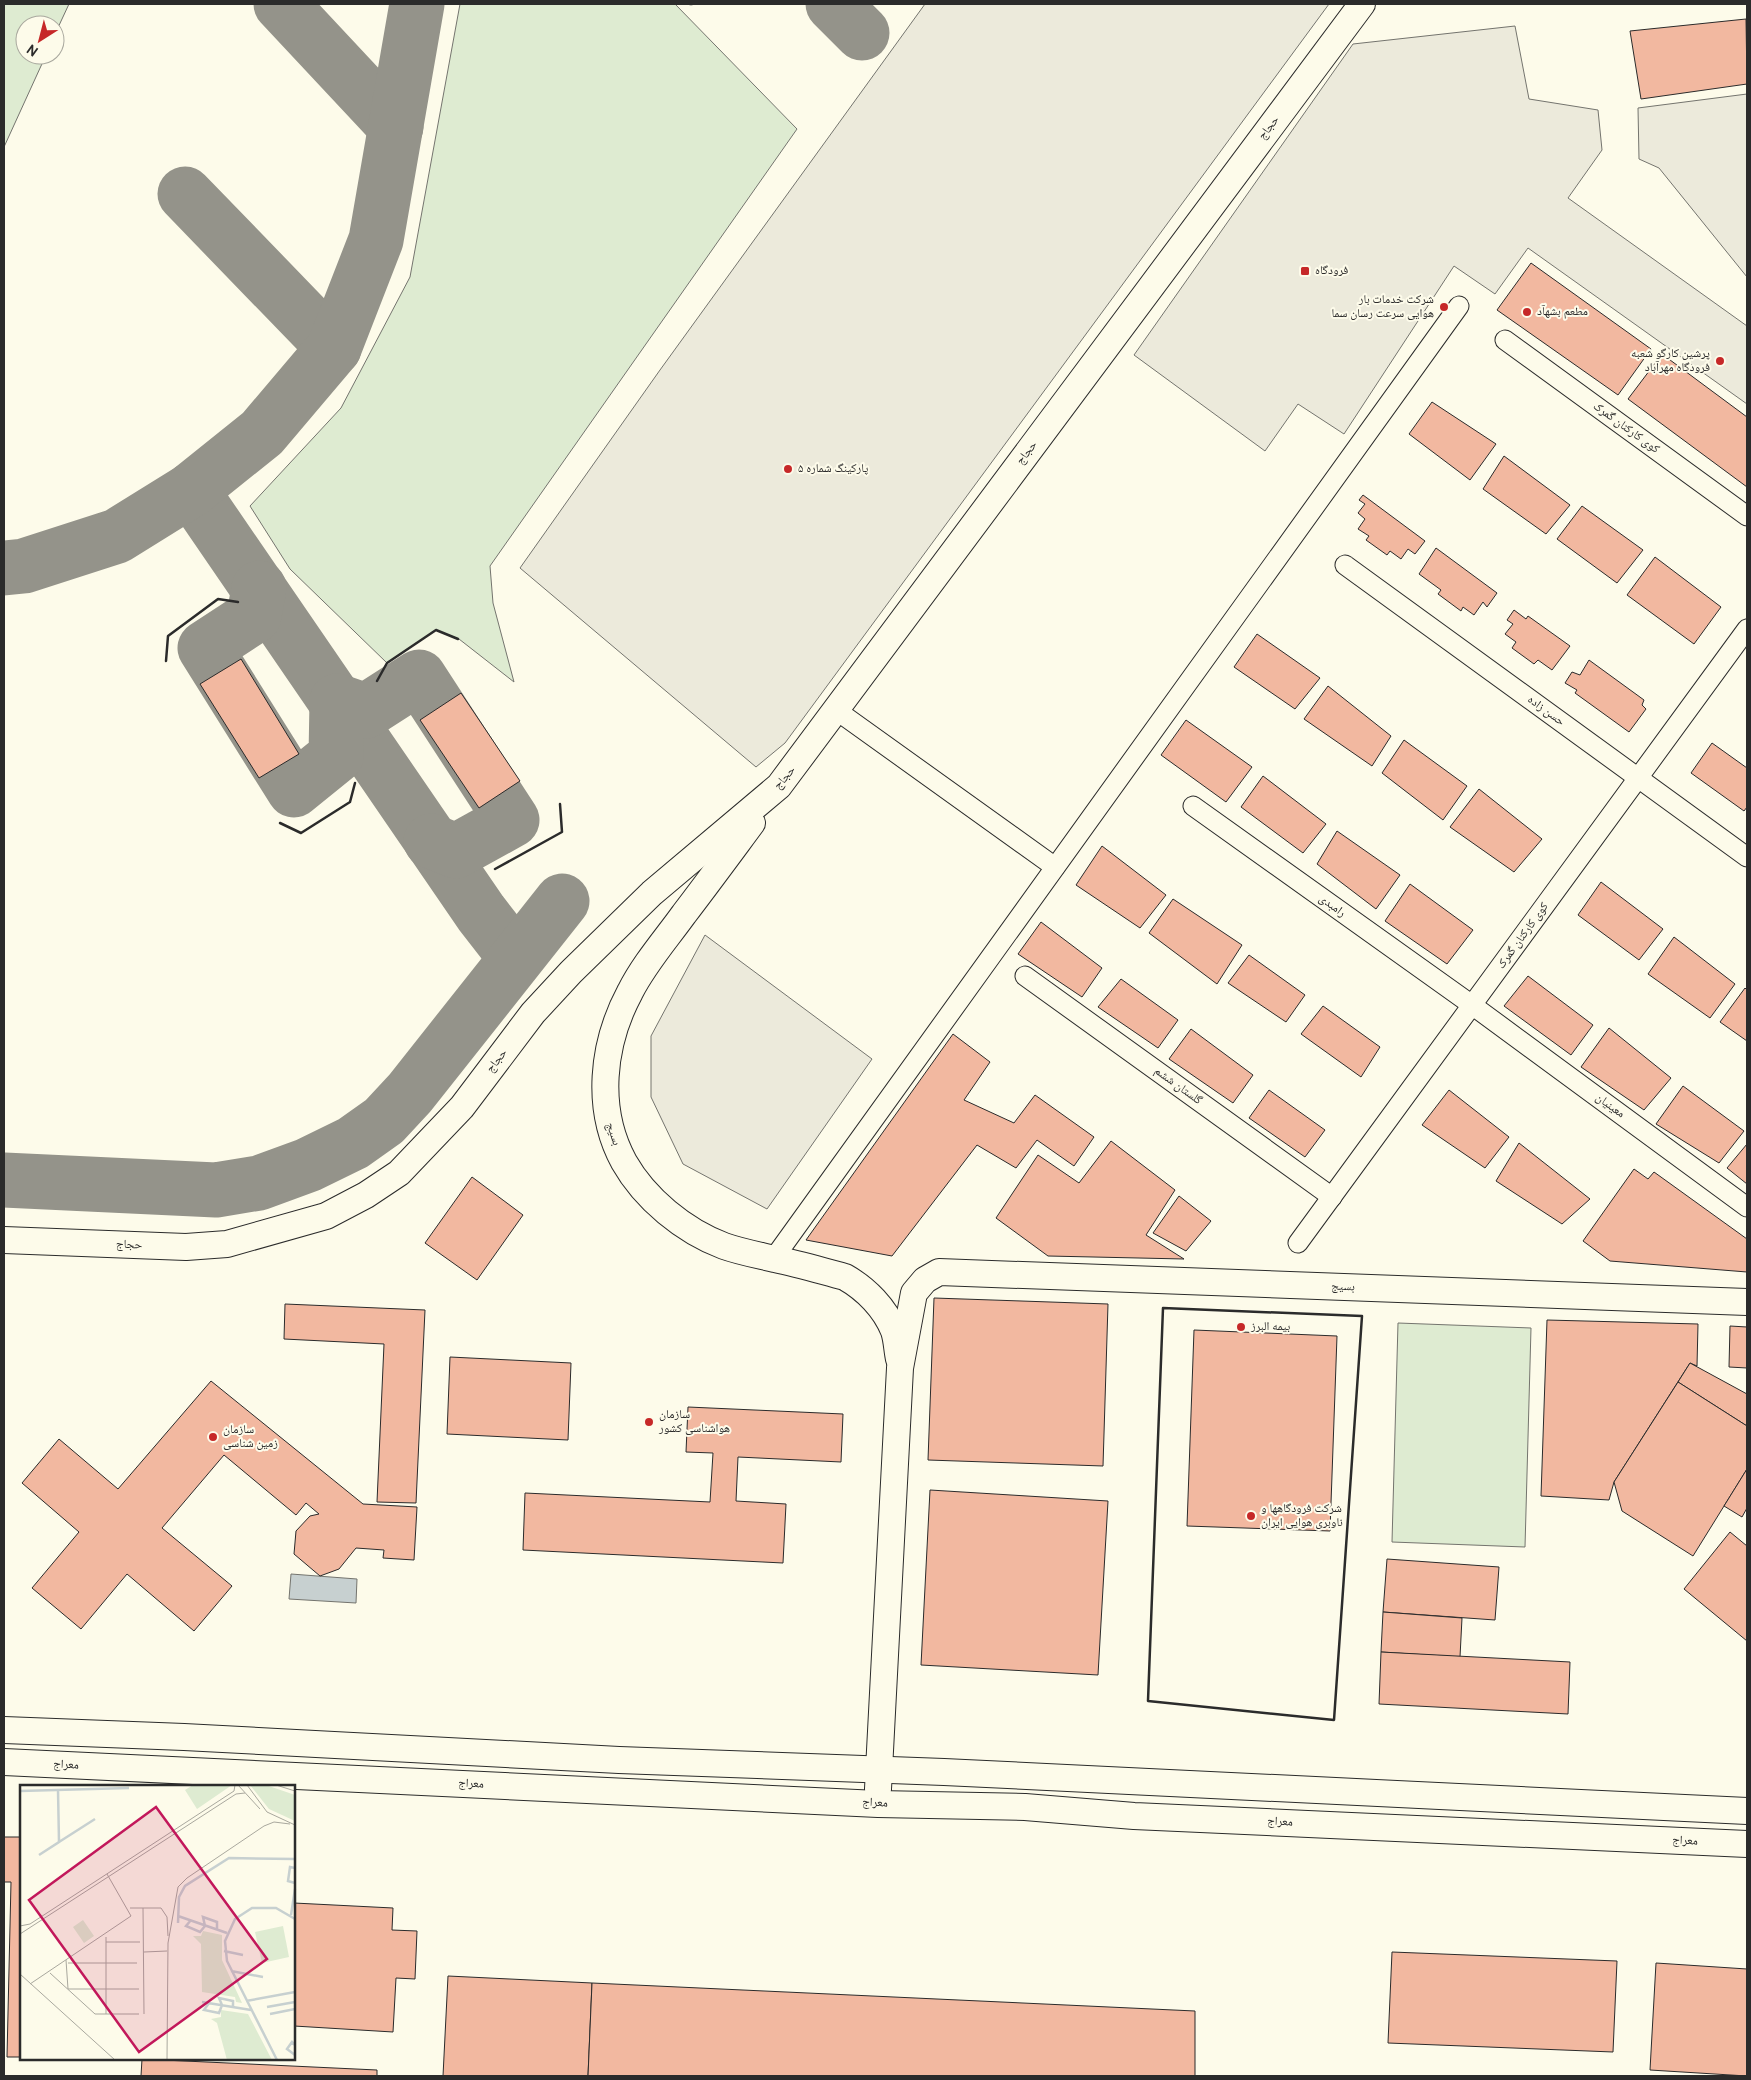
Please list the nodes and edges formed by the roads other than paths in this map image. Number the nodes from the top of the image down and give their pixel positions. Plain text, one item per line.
1 (1362, 4) edge
2 (1459, 306) dead end
3 (1505, 340) dead end
4 (1747, 516) edge
5 (1344, 565) dead end
6 (1747, 629) edge
7 (836, 710) junction
8 (1638, 778) junction
9 (779, 786) junction
10 (1193, 806) dead end
11 (1747, 857) edge
12 (1055, 867) junction
13 (1025, 976) dead end
14 (1472, 1005) junction
15 (1332, 1197) junction
16 (1747, 1207) edge
17 (4, 1240) edge
18 (1298, 1243) dead end
19 (774, 1258) junction
20 (1747, 1302) edge
21 (900, 1368) junction
22 (4, 1730) edge
23 (514, 1755) junction
24 (4, 1762) edge
25 (878, 1771) junction
26 (513, 1786) junction
27 (878, 1804) junction
28 (1747, 1811) edge
29 (1747, 1844) edge

1 - 7 main road, حجاج
2 - 12 street
3 - 4 street, کوی کارکنان گمرک
5 - 8 street, حسن زاده
6 - 8 street, کوی کارکنان گمرک
7 - 9 main road, حجاج
7 - 12 street
8 - 11 street, حسن زاده
8 - 14 street, کوی کارکنان گمرک
9 - 17 main road, حجاج
9 - 19 main road, بسیج
10 - 14 street, رامبدی
12 - 19 street
13 - 15 street, گلستان ششم
14 - 15 street, کوی کارکنان گمرک
14 - 16 street, معینیان
15 - 18 street, کوی کارکنان گمرک
19 - 21 main road, بسیج
20 - 21 main road, بسیج
21 - 25 main road
22 - 23 main road
23 - 25 main road
23 - 26 main road
24 - 26 main road, معراج
25 - 27 main road
25 - 28 main road
26 - 27 main road, معراج
27 - 29 main road, معراج

